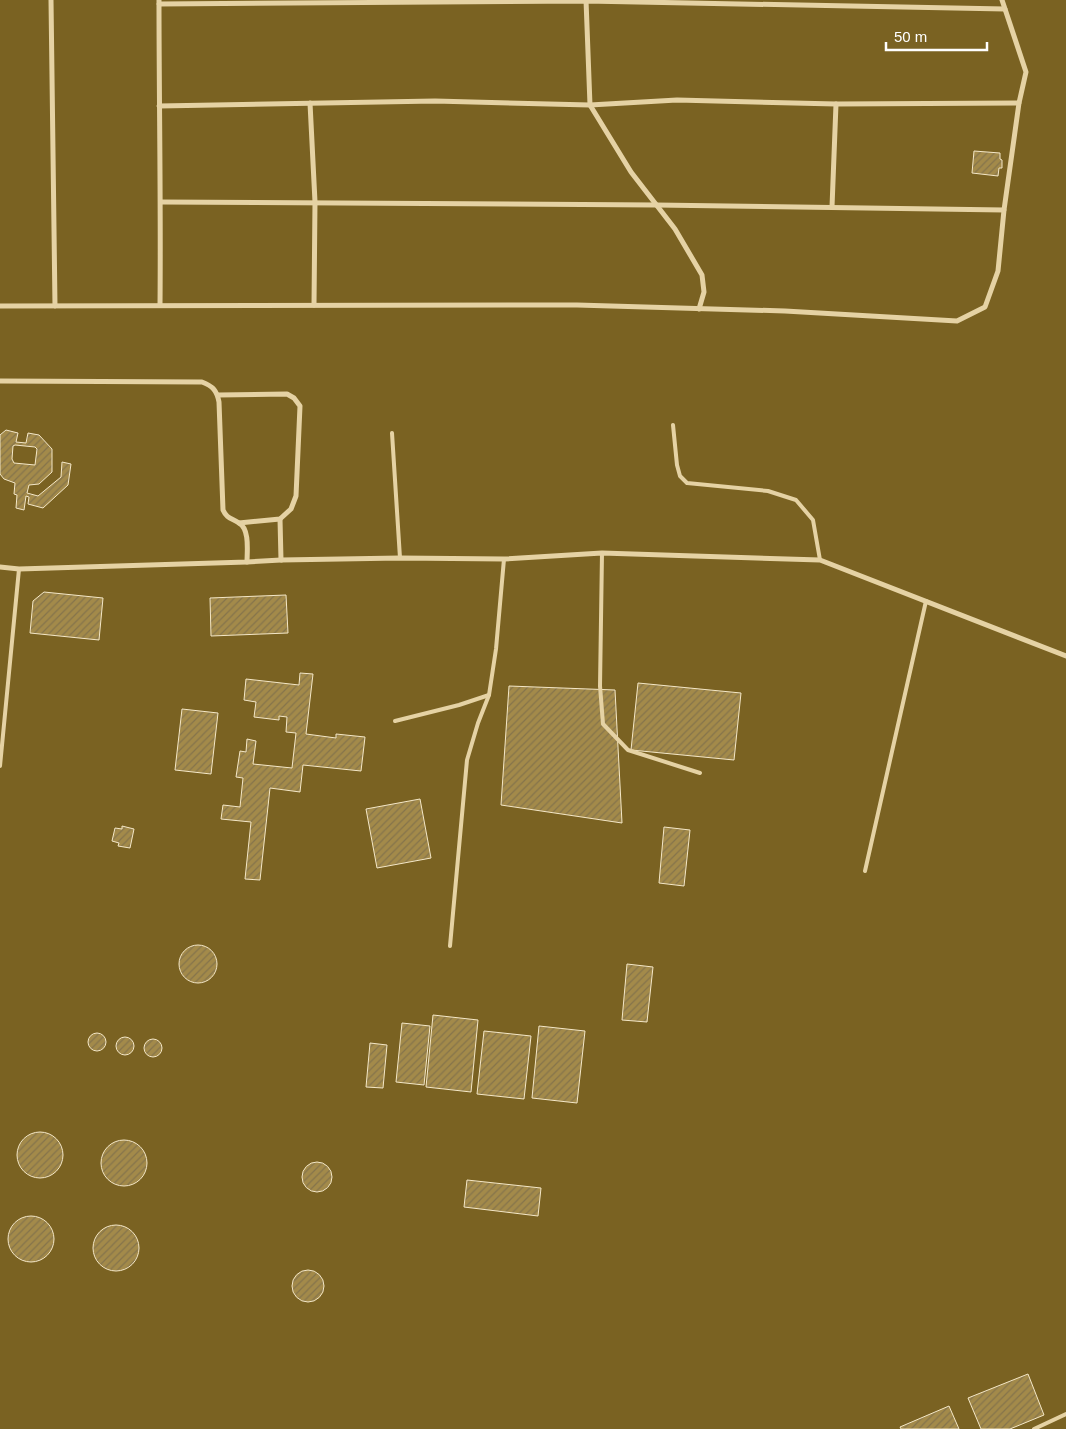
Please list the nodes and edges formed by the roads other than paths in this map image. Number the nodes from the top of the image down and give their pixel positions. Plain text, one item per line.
1 (51, 0) edge
2 (586, 0) edge
3 (1002, 0) edge
4 (159, 2) edge
5 (262, 2) edge
6 (1005, 8) junction
7 (1019, 103) junction
8 (310, 104) junction
9 (836, 104) junction
10 (590, 105) junction
11 (159, 106) junction
12 (161, 202) junction
13 (314, 202) junction
14 (656, 205) junction
15 (832, 207) junction
16 (1004, 210) junction
17 (160, 305) junction
18 (314, 305) junction
19 (0, 306) edge
20 (55, 306) junction
21 (698, 309) junction
22 (0, 381) edge
23 (218, 395) junction
24 (673, 425) dead end
25 (392, 433) dead end
26 (280, 519) junction
27 (239, 523) junction
28 (602, 553) junction
29 (400, 558) junction
30 (504, 559) junction
31 (281, 560) junction
32 (820, 560) junction
33 (247, 562) junction
34 (0, 567) edge
35 (19, 569) junction
36 (926, 601) junction
37 (1066, 656) edge
38 (489, 695) junction
39 (394, 722) dead end
40 (2, 732) edge
41 (0, 766) edge
42 (700, 772) dead end
43 (865, 871) dead end
44 (450, 946) dead end
45 (1066, 1414) edge
46 (1034, 1429) edge

1 - 20 street
2 - 5 street
2 - 6 street
2 - 10 street
3 - 6 street
4 - 5 street
4 - 11 street
6 - 7 street
7 - 9 street
7 - 16 street
8 - 10 street
8 - 11 street
8 - 13 street
9 - 10 street
9 - 15 street
10 - 14 street
11 - 12 street
12 - 13 street
12 - 17 street
13 - 14 street
13 - 18 street
14 - 15 street
14 - 21 street
15 - 16 street
16 - 21 street
17 - 18 street
17 - 20 street
18 - 21 street
19 - 20 street
22 - 23 street
23 - 26 street
23 - 27 street
24 - 32 lane
25 - 29 lane
26 - 27 street
26 - 31 street
27 - 33 street
28 - 30 street
28 - 32 street
28 - 42 lane
29 - 30 street
29 - 31 street
30 - 38 lane
31 - 33 street
32 - 36 street
33 - 35 street
34 - 35 street
35 - 40 lane
36 - 37 street
36 - 43 lane
38 - 39 lane
38 - 44 lane
40 - 41 lane
45 - 46 lane

